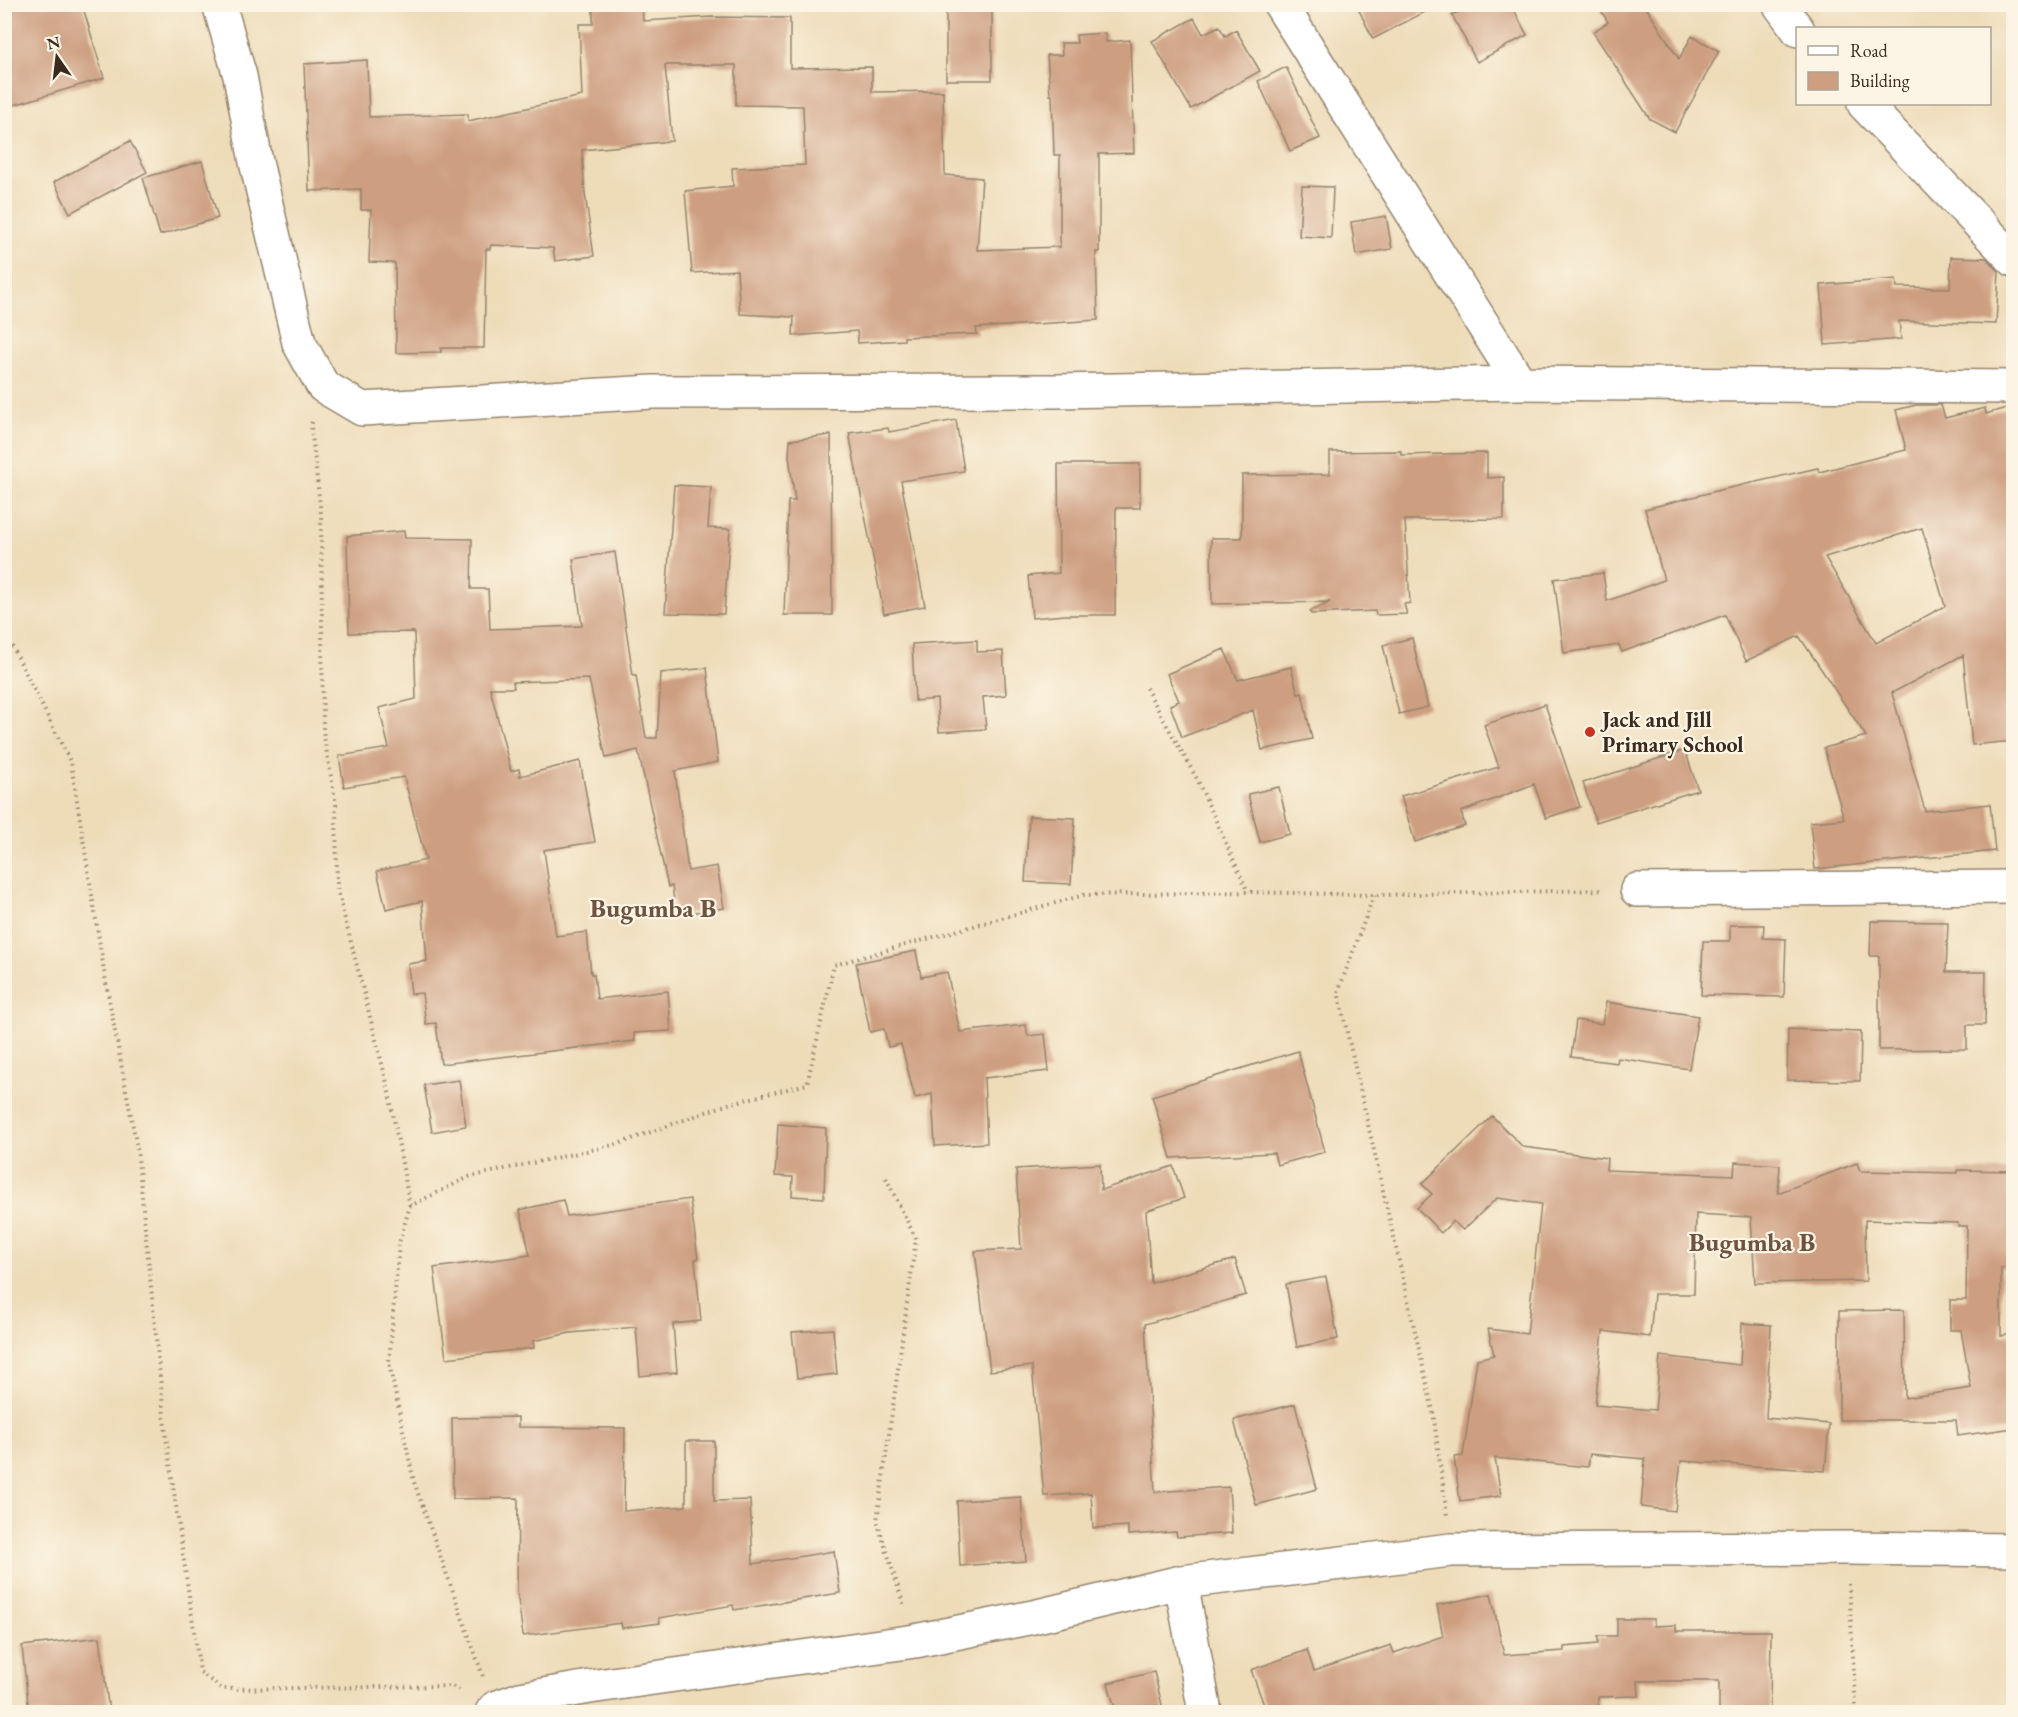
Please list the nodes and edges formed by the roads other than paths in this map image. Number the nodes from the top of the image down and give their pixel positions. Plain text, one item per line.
1 (219, 4) edge
2 (1280, 4) edge
3 (1779, 4) edge
4 (1796, 29) edge
5 (1865, 105) edge
6 (2013, 260) edge
7 (1520, 383) junction
8 (2013, 387) edge
9 (2013, 887) edge
10 (1637, 890) road end
11 (2013, 1550) edge
12 (1181, 1582) junction
13 (493, 1710) edge
14 (1205, 1713) edge

1 - 7 street
2 - 7 street
3 - 4 street
5 - 6 street
7 - 8 street
9 - 10 street
11 - 12 street
12 - 13 street
12 - 14 street

